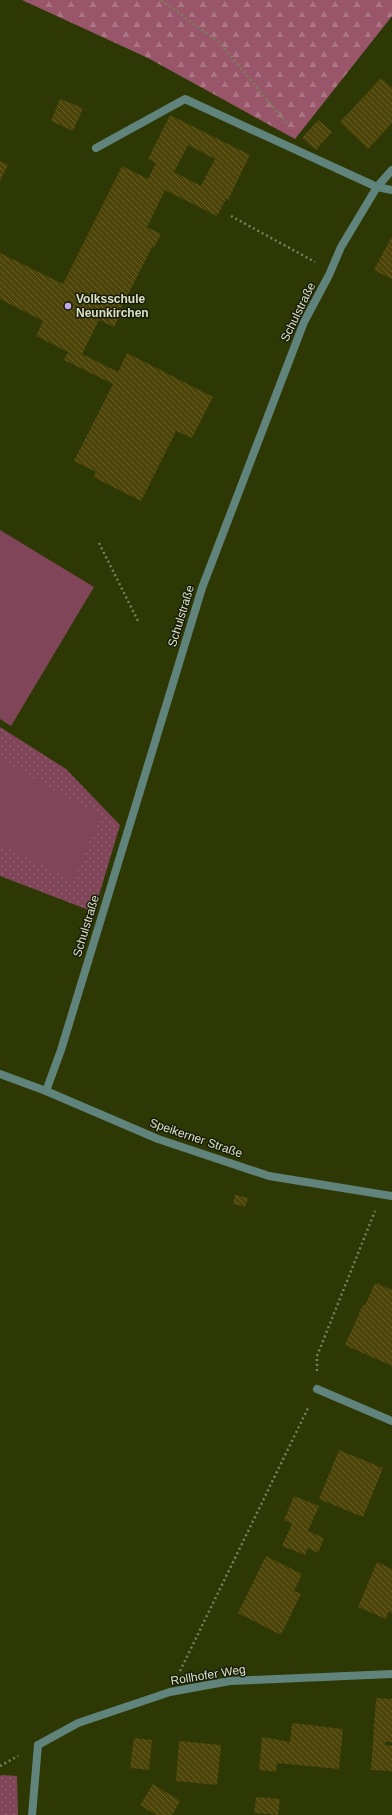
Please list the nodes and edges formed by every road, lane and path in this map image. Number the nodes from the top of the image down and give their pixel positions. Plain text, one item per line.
1 (161, 0) edge
2 (291, 129) dead end
3 (96, 148) dead end
4 (392, 170) edge
5 (377, 187) junction
6 (392, 190) edge
7 (231, 216) dead end
8 (331, 271) junction
9 (98, 543) dead end
10 (138, 621) dead end
11 (0, 1074) edge
12 (46, 1091) junction
13 (381, 1194) junction
14 (392, 1196) edge
15 (317, 1389) junction
16 (392, 1421) edge
17 (392, 1674) edge
18 (170, 1692) junction
19 (32, 1815) edge

1 - 2 path
3 - 5 street
4 - 5 street, Schulstraße
5 - 6 street
5 - 8 street, Schulstraße
7 - 8 path
8 - 12 street, Schulstraße
9 - 10 path
11 - 12 street, Speikerner Straße
12 - 13 street, Speikerner Straße
13 - 14 street, Speikerner Straße
13 - 15 path
15 - 16 street
15 - 18 path
17 - 18 street, Rollhofer Weg
18 - 19 street, Rollhofer Weg

